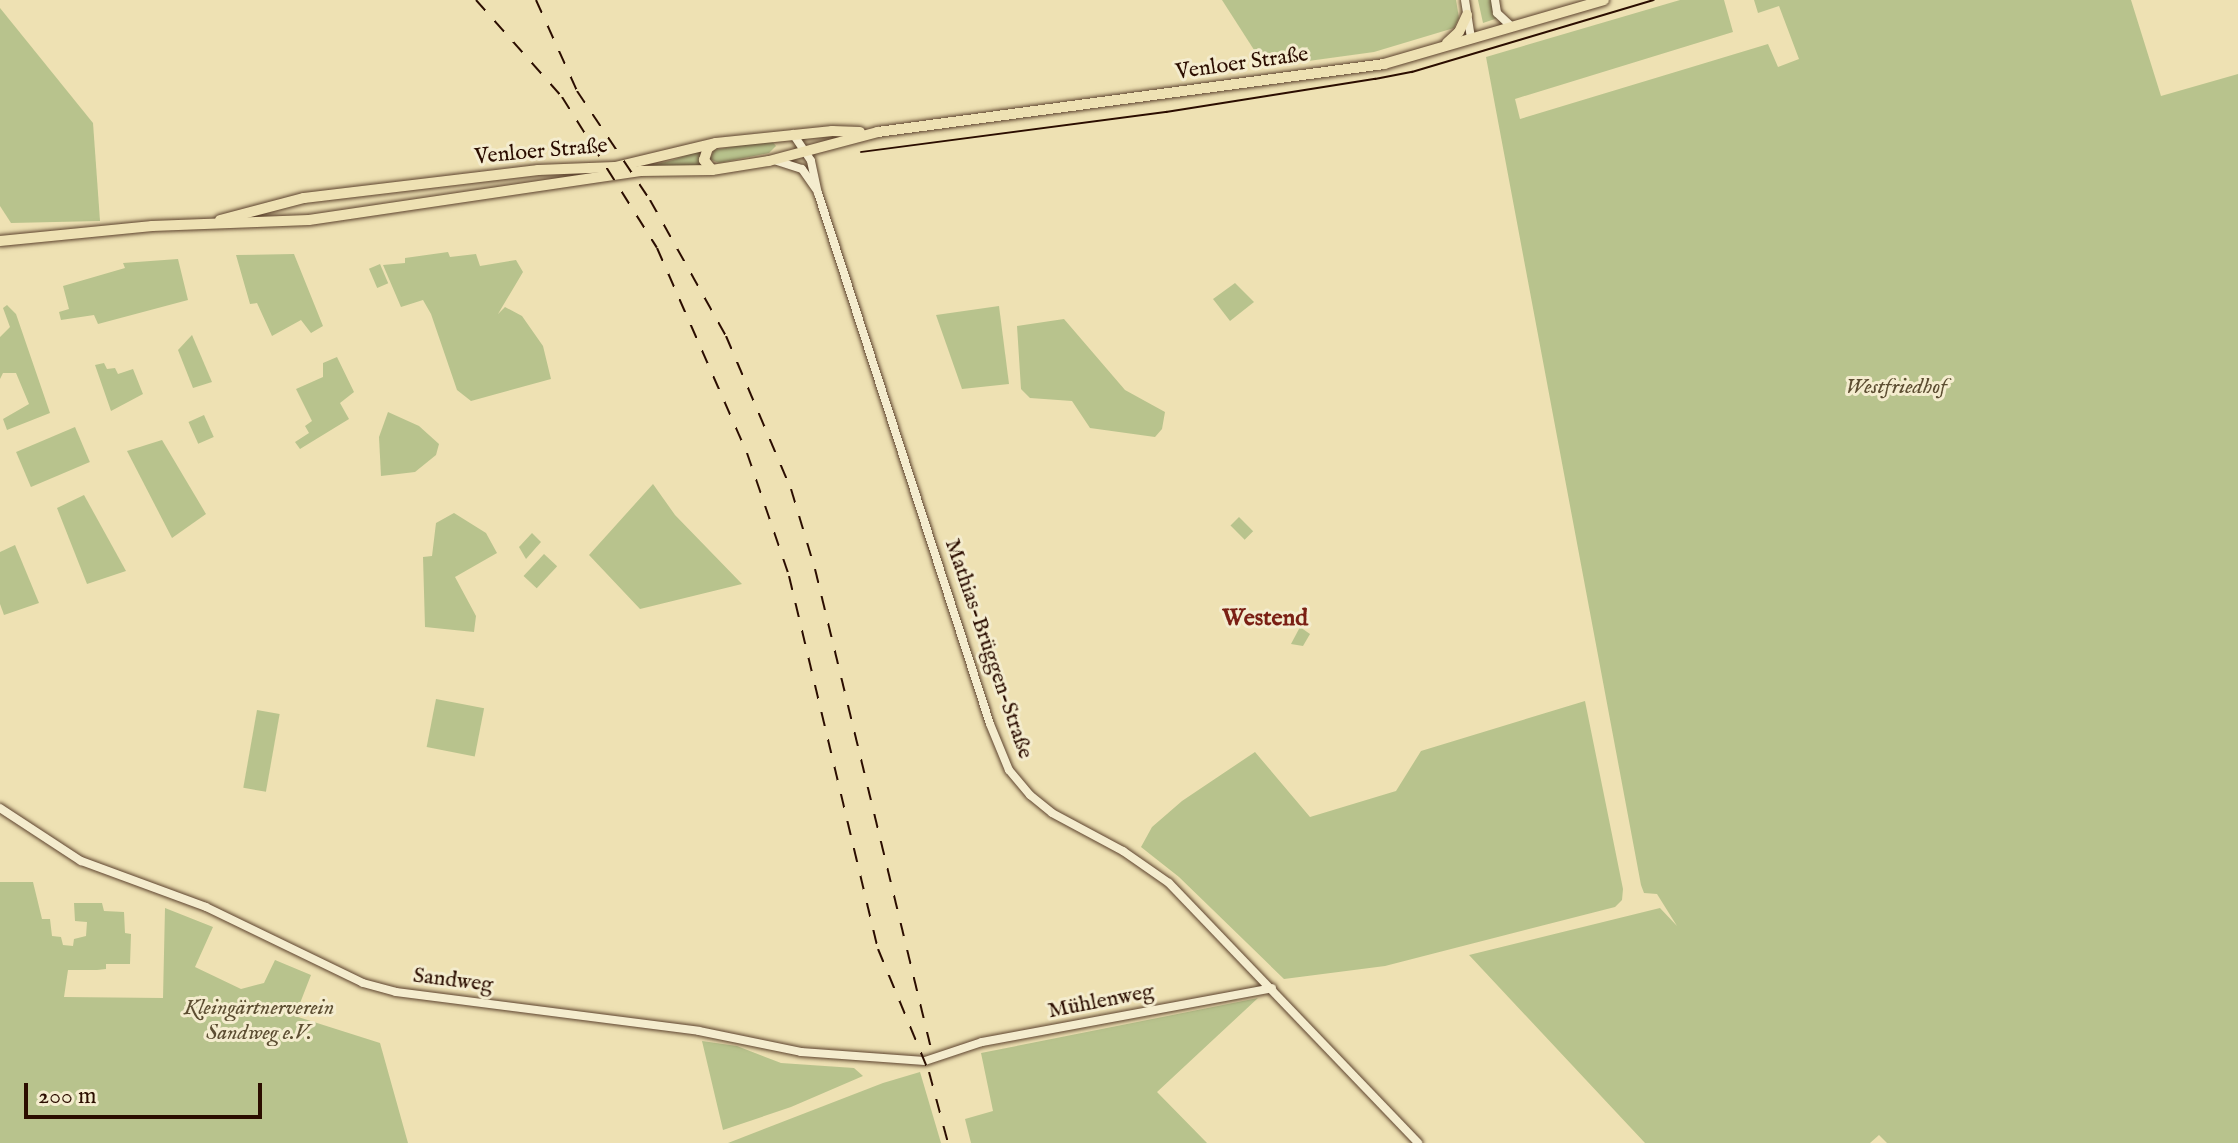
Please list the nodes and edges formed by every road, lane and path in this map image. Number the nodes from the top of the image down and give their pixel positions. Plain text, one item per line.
1 (1465, 0) edge
2 (1495, 0) edge
3 (1604, 0) edge
4 (1467, 15) junction
5 (1511, 26) junction
6 (1471, 37) junction
7 (1445, 45) junction
8 (878, 132) junction
9 (793, 134) junction
10 (774, 137) junction
11 (716, 143) junction
12 (806, 151) junction
13 (769, 161) junction
14 (712, 170) junction
15 (818, 193) junction
16 (208, 223) junction
17 (0, 241) edge
18 (0, 808) edge
19 (1272, 988) junction
20 (939, 1058) joint
21 (1418, 1143) edge

1 - 4 street
2 - 5 street
3 - 5 main road, Venloer Straße
4 - 6 street
4 - 7 main road
5 - 6 main road, Venloer Straße
6 - 7 main road, Venloer Straße
7 - 8 main road, Venloer Straße
8 - 9 main road, Venloer Straße
8 - 12 main road, Venloer Straße
9 - 10 main road, Venloer Straße
9 - 12 street, Mathias-Brüggen-Straße
10 - 11 main road, Venloer Straße
10 - 13 main road
11 - 14 main road
11 - 16 main road, Venloer Straße
12 - 13 main road, Venloer Straße
12 - 15 street, Mathias-Brüggen-Straße
13 - 14 main road, Venloer Straße
13 - 15 street, Mathias-Brüggen-Straße
14 - 16 main road, Venloer Straße
15 - 19 street, Mathias-Brüggen-Straße
16 - 17 main road, Venloer Straße
18 - 20 street, Sandweg
19 - 20 street, Mühlenweg
19 - 21 street, Mathias-Brüggen-Straße

